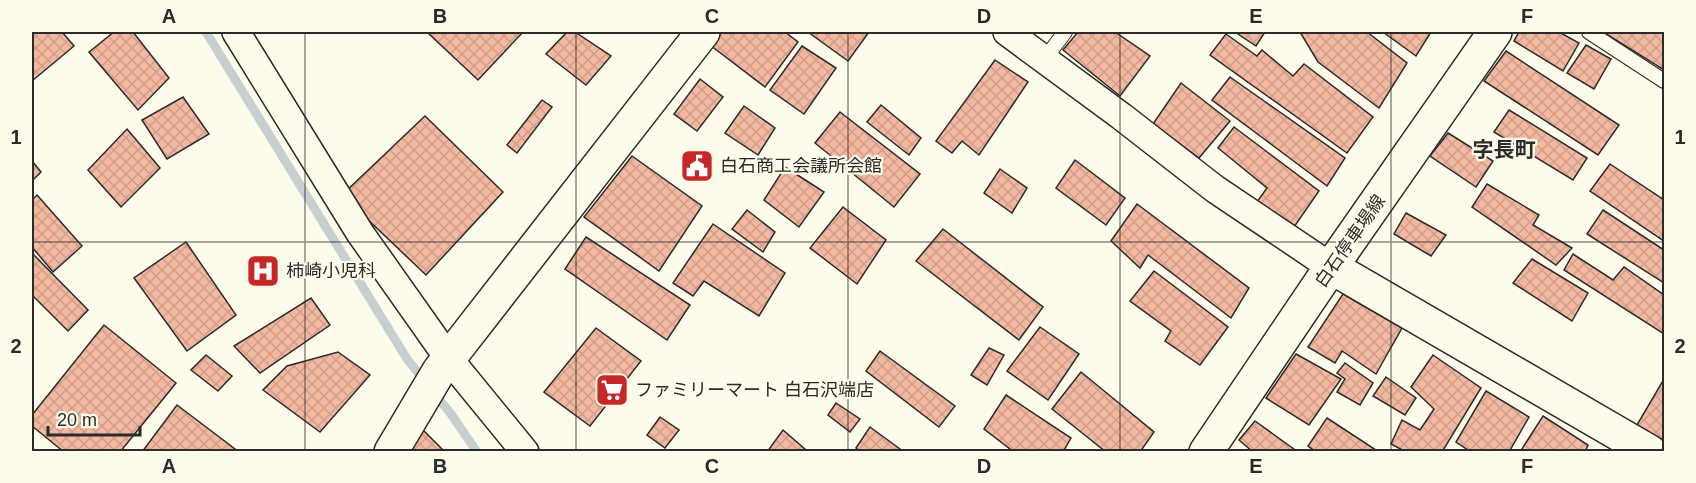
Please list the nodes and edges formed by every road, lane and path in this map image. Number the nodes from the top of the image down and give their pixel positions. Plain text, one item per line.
1 (236, 32) edge
2 (703, 32) edge
3 (1006, 32) edge
4 (1065, 32) edge
5 (1495, 32) edge
6 (1589, 32) edge
7 (1044, 60) junction
8 (1665, 81) edge
9 (1331, 267) junction
10 (437, 375) junction
11 (391, 452) edge
12 (525, 452) edge
13 (1206, 452) edge
14 (1650, 452) edge

1 - 10 street
2 - 10 street
3 - 7 street
4 - 7 lane
5 - 9 street, 白石停車場線
6 - 8 lane
7 - 9 street
9 - 13 street, 白石停車場線
9 - 14 street
10 - 11 street
10 - 12 street

